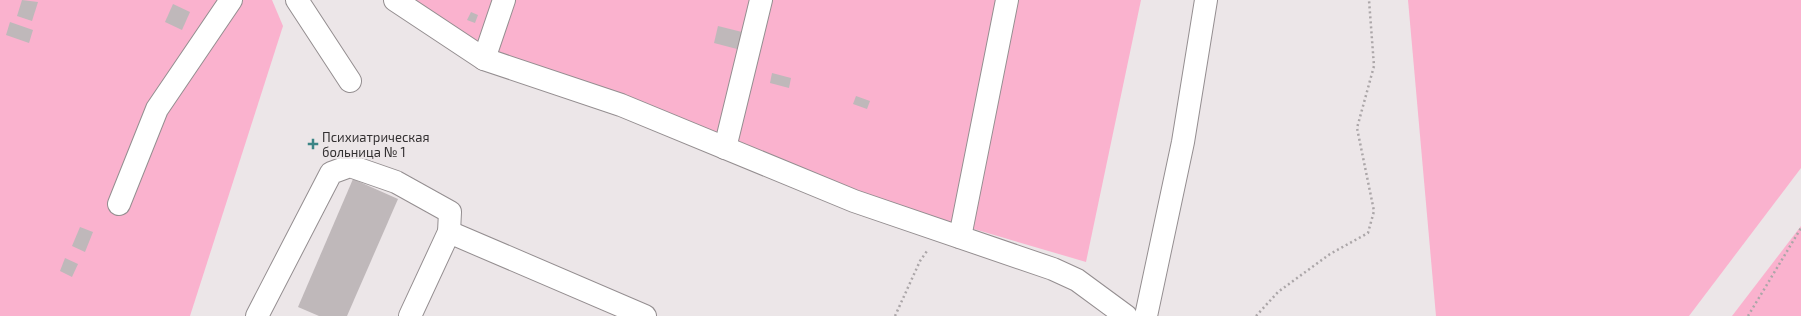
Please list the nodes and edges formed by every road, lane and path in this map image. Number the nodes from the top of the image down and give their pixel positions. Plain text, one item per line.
1 (231, 0) edge
2 (297, 0) edge
3 (395, 0) edge
4 (504, 0) edge
5 (761, 0) edge
6 (1006, 0) edge
7 (1206, 0) edge
8 (1369, 0) edge
9 (484, 59) junction
10 (350, 81) dead end
11 (725, 148) junction
12 (119, 204) dead end
13 (1801, 228) edge
14 (449, 232) junction
15 (951, 234) junction
16 (257, 316) edge
17 (410, 316) edge
18 (645, 316) edge
19 (895, 316) edge
20 (1126, 316) edge
21 (1146, 316) edge
22 (1256, 316) edge
23 (1748, 316) edge

1 - 12 street
2 - 10 street
3 - 9 street
4 - 9 street
5 - 11 street
6 - 15 street
7 - 21 street
8 - 22 path
9 - 11 street
11 - 15 street
13 - 23 path
14 - 16 street
14 - 17 street
14 - 18 street
15 - 19 path
15 - 20 street

